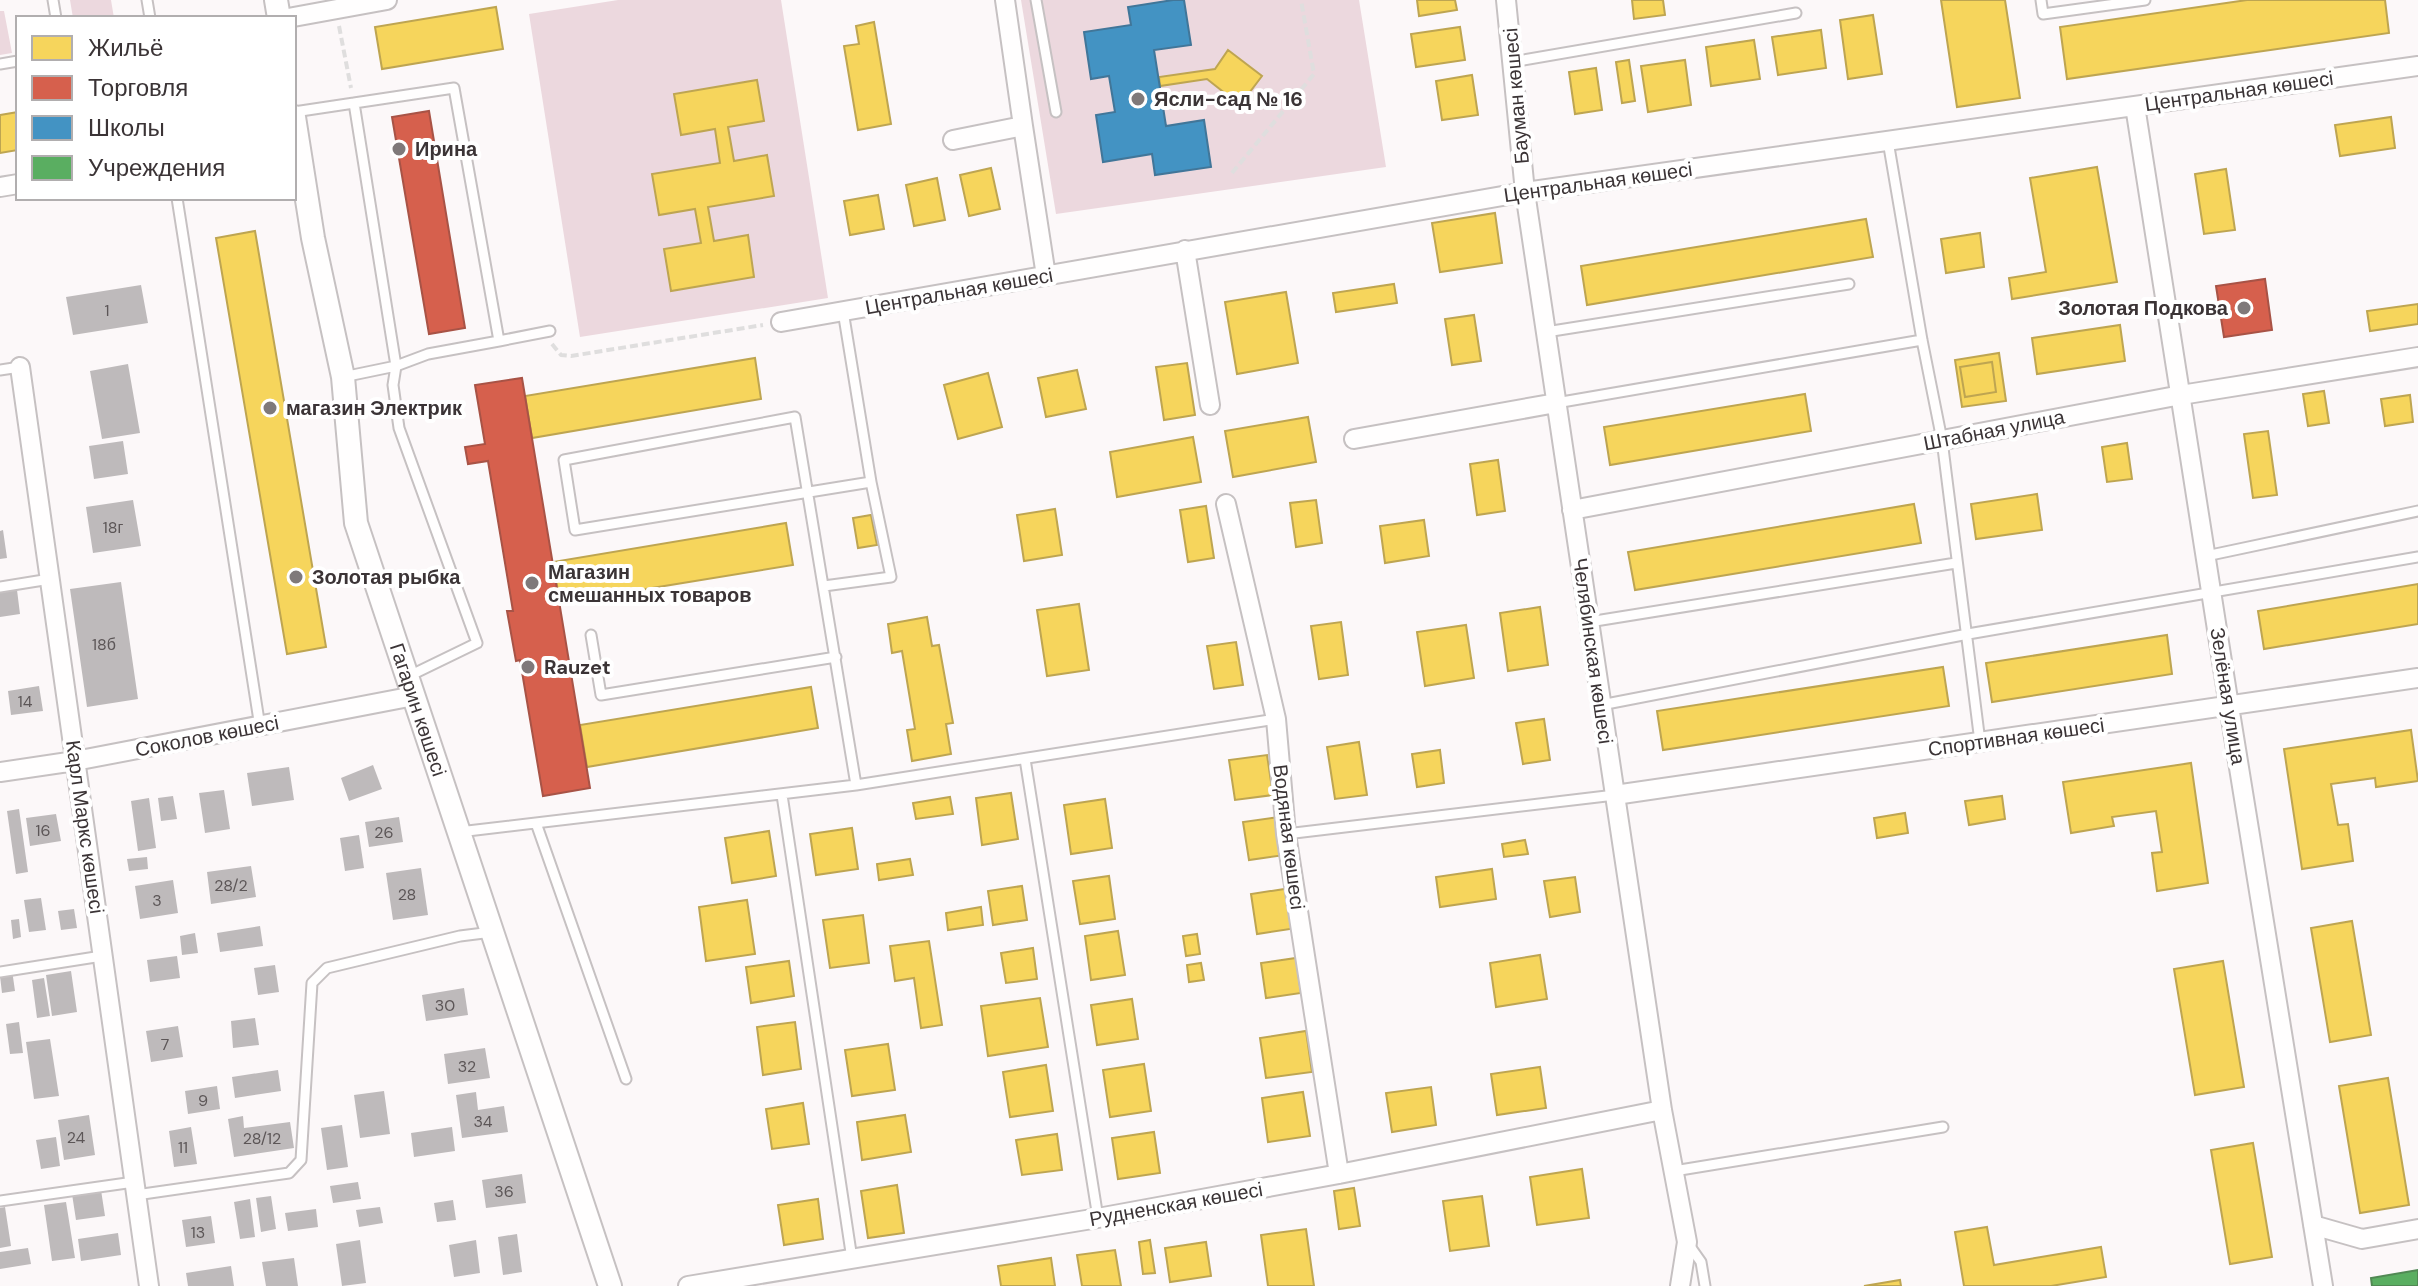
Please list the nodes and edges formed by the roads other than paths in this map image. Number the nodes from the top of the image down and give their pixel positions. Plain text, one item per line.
1 (387, 0) edge
2 (1005, 0) edge
3 (1036, 0) edge
4 (1506, 0) edge
5 (2041, 0) edge
6 (2145, 0) edge
7 (1796, 13) dead end
8 (296, 16) edge
9 (1512, 62) junction
10 (2418, 66) edge
11 (354, 103) junction
12 (2135, 106) junction
13 (1056, 112) dead end
14 (296, 114) edge
15 (1023, 126) junction
16 (953, 140) dead end
17 (1888, 141) junction
18 (296, 142) edge
19 (1525, 192) junction
20 (177, 200) edge
21 (1185, 250) junction
22 (1046, 276) junction
23 (1849, 284) dead end
24 (843, 311) junction
25 (781, 322) road end
26 (550, 331) road end
27 (1546, 332) junction
28 (1922, 340) junction
29 (499, 341) junction
30 (2418, 357) edge
31 (396, 366) junction
32 (20, 367) joint
33 (0, 370) edge
34 (343, 377) junction
35 (2181, 395) junction
36 (1556, 403) junction
37 (1210, 405) dead end
38 (1354, 439) dead end
39 (1942, 440) junction
40 (871, 482) junction
41 (809, 493) junction
42 (1226, 504) dead end
43 (1572, 510) junction
44 (2418, 511) edge
45 (2206, 556) junction
46 (2418, 557) edge
47 (1956, 563) junction
48 (50, 579) junction
49 (824, 586) junction
50 (0, 587) edge
51 (2211, 591) junction
52 (1589, 622) junction
53 (1968, 634) junction
54 (591, 635) dead end
55 (836, 657) junction
56 (2417, 680) edge
57 (410, 687) junction
58 (1601, 705) junction
59 (2229, 706) junction
60 (1276, 719) junction
61 (260, 727) junction
62 (1980, 742) junction
63 (1025, 759) junction
64 (75, 761) junction
65 (0, 772) edge
66 (856, 785) junction
67 (782, 795) junction
68 (1615, 795) junction
69 (536, 823) junction
70 (459, 833) junction
71 (1286, 834) junction
72 (492, 932) junction
73 (102, 956) junction
74 (0, 972) edge
75 (626, 1079) dead end
76 (1662, 1110) junction
77 (1943, 1127) dead end
78 (1674, 1171) junction
79 (1339, 1174) junction
80 (135, 1188) junction
81 (0, 1201) edge
82 (1098, 1218) junction
83 (2313, 1225) junction
84 (2418, 1229) edge
85 (1687, 1242) junction
86 (852, 1259) junction
87 (149, 1286) edge
88 (610, 1286) edge
89 (688, 1286) edge
90 (1680, 1286) edge
91 (1705, 1286) edge
92 (2323, 1286) edge

1 - 8 street
2 - 15 street
3 - 13 lane
4 - 9 street, Бауман көшесі
5 - 6 lane
7 - 9 lane
9 - 19 street, Бауман көшесі
10 - 12 street, Центральная көшесі
11 - 14 lane
11 - 29 lane
11 - 31 lane
12 - 17 street, Центральная көшесі
12 - 35 street, Зелёная улица
15 - 16 street
15 - 22 street
17 - 19 street, Центральная көшесі
17 - 28 lane
18 - 34 street, Гагарин көшесі
19 - 21 street, Центральная көшесі
19 - 27 street, Челябинская көшесі
20 - 61 lane
21 - 22 street, Центральная көшесі
21 - 37 street
22 - 24 street, Центральная көшесі
23 - 27 lane
24 - 25 street, Центральная көшесі
24 - 40 lane
26 - 29 lane
27 - 36 street, Челябинская көшесі
28 - 36 lane
28 - 39 lane
29 - 31 lane
30 - 35 street, Штабная улица
31 - 34 lane
31 - 57 lane
32 - 33 lane
32 - 48 street, Карл Маркс көшесі
34 - 57 street, Гагарин көшесі
35 - 39 street, Штабная улица
35 - 45 street, Зелёная улица
36 - 38 street
36 - 43 street, Челябинская көшесі
39 - 43 street, Штабная улица
39 - 47 lane
40 - 41 lane
40 - 49 lane
41 - 41 lane
41 - 49 lane
42 - 60 street, Водяная көшесі
43 - 52 street, Челябинская көшесі
44 - 45 lane
45 - 51 street, Зелёная улица
46 - 51 lane
47 - 52 lane
47 - 53 lane
48 - 50 lane
48 - 64 street, Карл Маркс көшесі
49 - 55 lane
51 - 53 lane
51 - 59 street, Зелёная улица
52 - 58 street, Челябинская көшесі
53 - 58 lane
53 - 62 lane
54 - 55 lane
55 - 66 lane
56 - 59 street, Спортивная көшесі
57 - 61 street, Соколов көшесі
57 - 70 street, Гагарин көшесі
58 - 68 street, Челябинская көшесі
59 - 62 street, Спортивная көшесі
59 - 83 street, Зелёная улица
60 - 63 lane
60 - 71 street, Водяная көшесі
61 - 64 street, Соколов көшесі
62 - 68 street, Спортивная көшесі
63 - 66 lane
63 - 82 lane
64 - 65 street, Соколов көшесі
64 - 73 street, Карл Маркс көшесі
66 - 67 lane
67 - 69 lane
67 - 86 lane
68 - 71 lane
68 - 76 street, Челябинская көшесі
69 - 70 lane
69 - 75 lane
70 - 72 street, Гагарин көшесі
71 - 79 street, Водяная көшесі
72 - 80 lane
72 - 88 street, Гагарин көшесі
73 - 74 lane
73 - 80 street, Карл Маркс көшесі
76 - 78 street, Челябинская көшесі
76 - 79 street, Рудненская көшесі
77 - 78 lane
78 - 85 street, Челябинская көшесі
79 - 82 street, Рудненская көшесі
80 - 81 lane
80 - 87 street, Карл Маркс көшесі
82 - 86 street, Рудненская көшесі
83 - 84 street
83 - 92 street, Зелёная улица
85 - 90 street, Челябинская көшесі
85 - 91 lane
86 - 89 street, Рудненская көшесі

